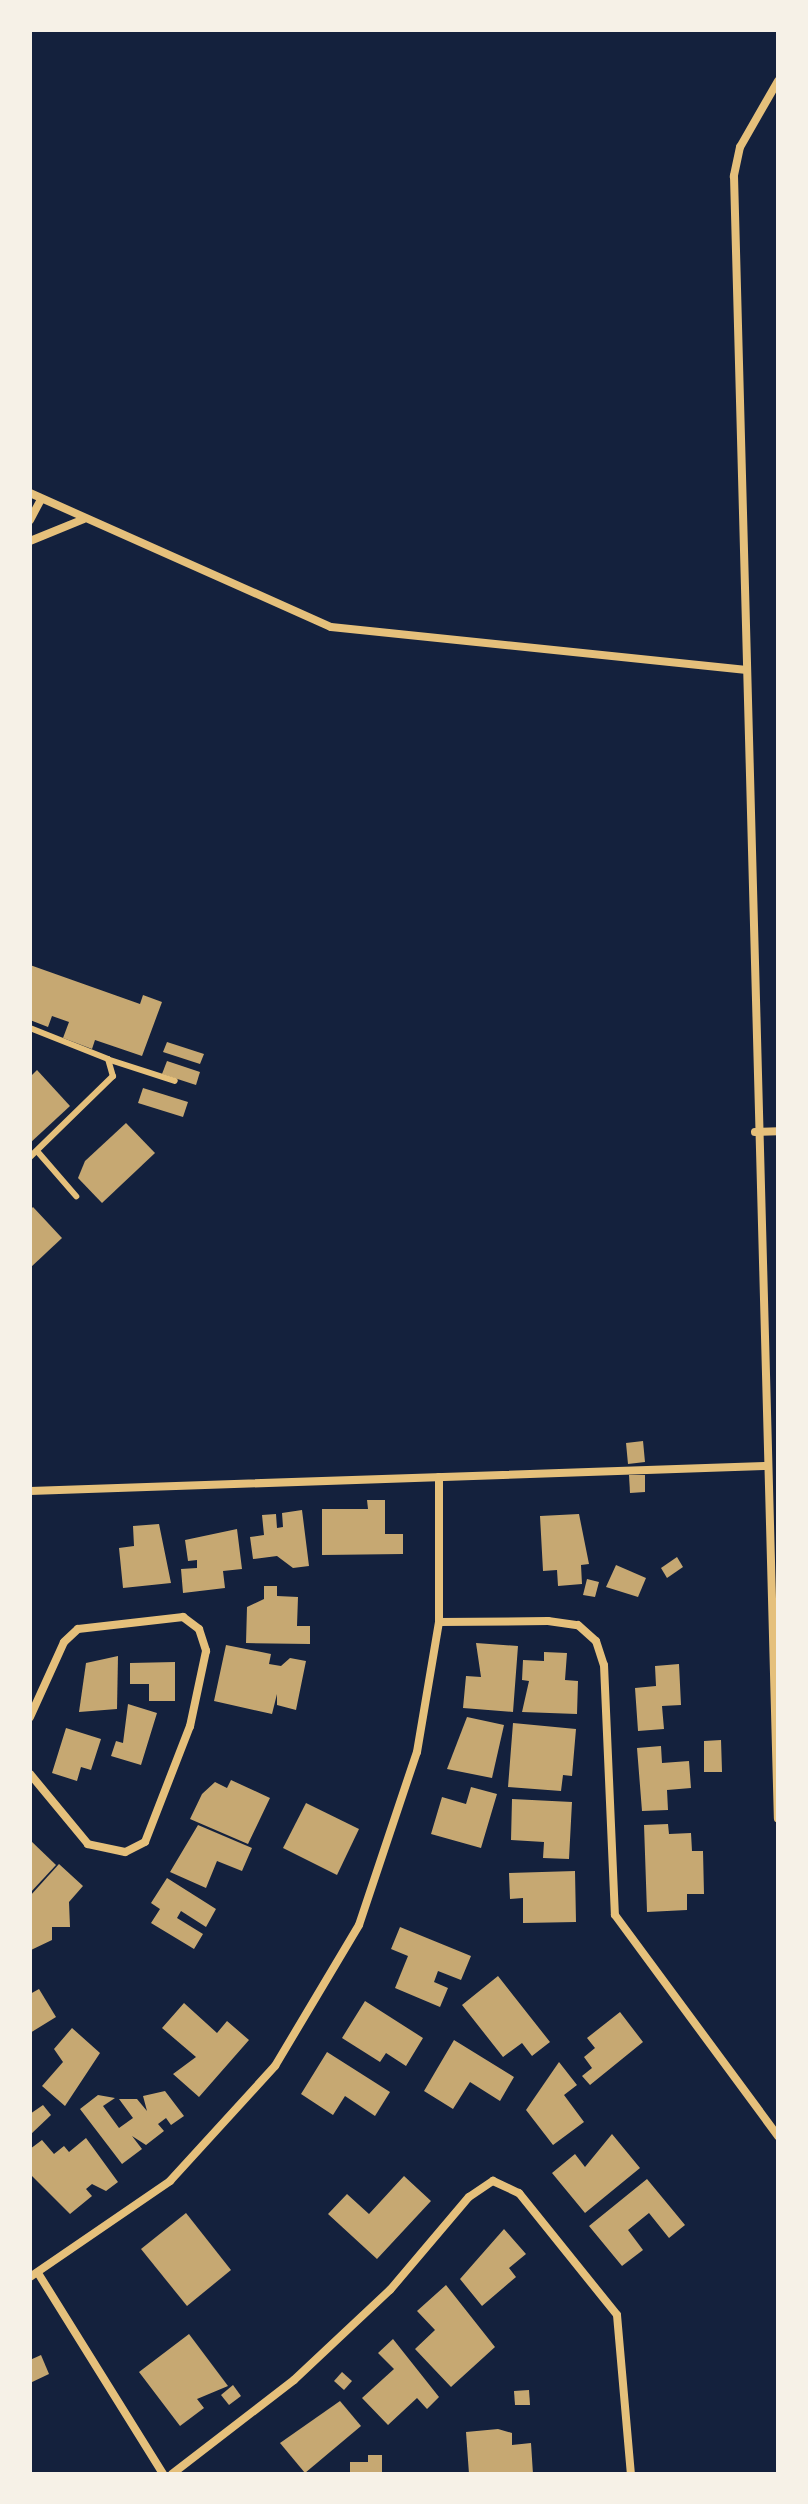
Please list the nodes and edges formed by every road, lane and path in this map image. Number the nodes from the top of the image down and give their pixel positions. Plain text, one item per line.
1 (778, 81) edge
2 (30, 493) edge
3 (41, 499) junction
4 (85, 519) junction
5 (30, 520) edge
6 (30, 541) edge
7 (747, 670) junction
8 (30, 1028) edge
9 (108, 1059) junction
10 (175, 1081) dead end
11 (778, 1131) edge
12 (755, 1132) junction
13 (37, 1151) junction
14 (30, 1157) edge
15 (76, 1196) dead end
16 (765, 1466) junction
17 (439, 1477) junction
18 (30, 1491) edge
19 (439, 1622) junction
20 (30, 1716) edge
21 (30, 1774) edge
22 (778, 1818) edge
23 (778, 2136) edge
24 (34, 2275) edge
25 (163, 2474) edge
26 (172, 2474) edge
27 (631, 2474) edge

1 - 7 street
2 - 3 street
3 - 4 street
3 - 5 street
4 - 6 street
4 - 7 street
7 - 12 street
8 - 9 lane
9 - 10 lane
9 - 13 lane
11 - 12 street
12 - 16 street
13 - 14 lane
13 - 15 lane
16 - 17 street
16 - 22 street
17 - 18 street
17 - 19 street
19 - 23 street
19 - 24 street
20 - 21 street
24 - 25 street
26 - 27 street

